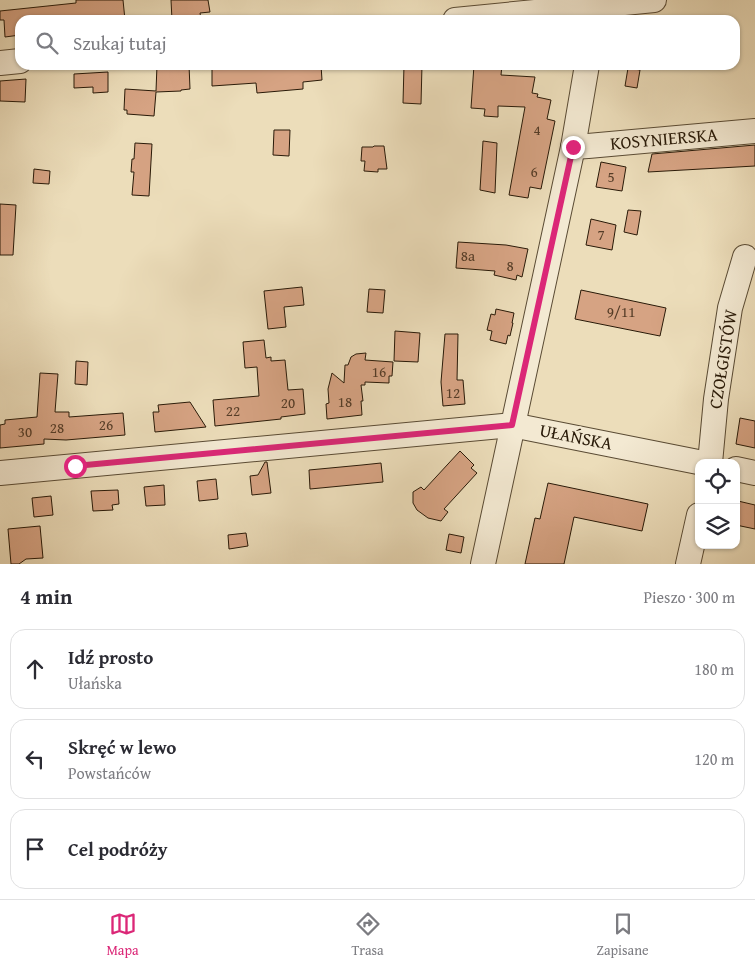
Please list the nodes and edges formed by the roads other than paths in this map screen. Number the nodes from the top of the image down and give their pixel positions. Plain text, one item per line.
1 (654, 0) edge
2 (596, 9) edge
3 (519, 15) edge
4 (15, 62) edge
5 (0, 63) edge
6 (586, 70) edge
7 (755, 131) edge
8 (573, 147) junction
9 (745, 257) dead end
10 (512, 425) junction
11 (710, 459) edge
12 (695, 461) edge
13 (740, 470) edge
14 (755, 473) edge
15 (0, 474) edge
16 (695, 533) edge
17 (483, 564) edge
18 (688, 564) edge

1 - 2 street
2 - 3 street
4 - 5 street
6 - 8 street
7 - 8 street, KOSYNIERSKA
8 - 10 street
9 - 11 street, CZOŁGISTÓW
10 - 12 street, UŁAŃSKA
10 - 15 street, UŁAŃSKA
10 - 17 street
13 - 14 street
16 - 18 street

